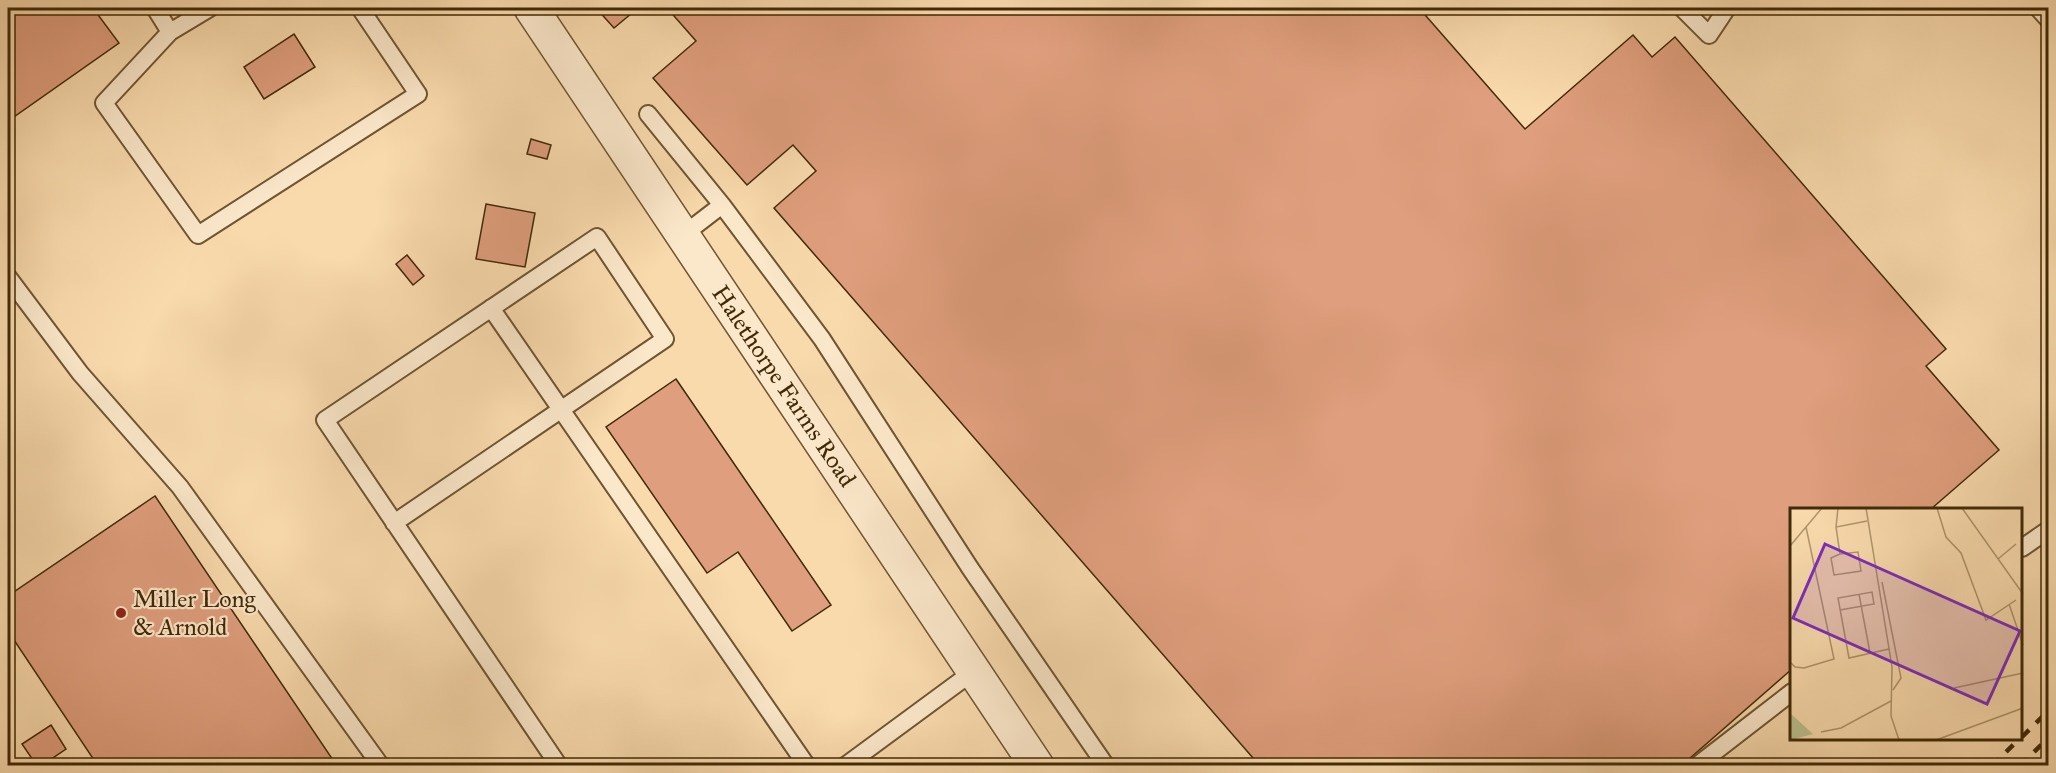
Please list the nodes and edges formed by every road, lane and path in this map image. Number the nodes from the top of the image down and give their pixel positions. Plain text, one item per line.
1 (154, 8) edge
2 (210, 8) edge
3 (360, 8) edge
4 (531, 8) edge
5 (1682, 8) edge
6 (1727, 8) edge
7 (2038, 8) edge
8 (2049, 20) edge
9 (170, 32) junction
10 (648, 114) dead end
11 (722, 205) junction
12 (683, 235) junction
13 (8, 277) edge
14 (491, 308) junction
15 (562, 409) junction
16 (394, 523) junction
17 (2049, 530) edge
18 (2023, 547) edge
19 (974, 671) junction
20 (1790, 694) edge
21 (1699, 764) dead end
22 (381, 765) edge
23 (559, 765) edge
24 (807, 765) edge
25 (845, 765) edge
26 (1037, 765) edge
27 (1106, 765) edge

1 - 9 lane
2 - 9 lane
3 - 9 lane
4 - 12 street, Halethorpe Farms Road
5 - 6 lane
7 - 8 lane
10 - 11 lane
11 - 12 lane
11 - 27 lane
12 - 19 street, Halethorpe Farms Road
13 - 22 lane
14 - 15 lane
14 - 15 lane
14 - 16 lane
15 - 16 lane
15 - 24 lane
16 - 23 lane
17 - 18 lane
19 - 25 lane
19 - 26 street, Halethorpe Farms Road
20 - 21 lane

